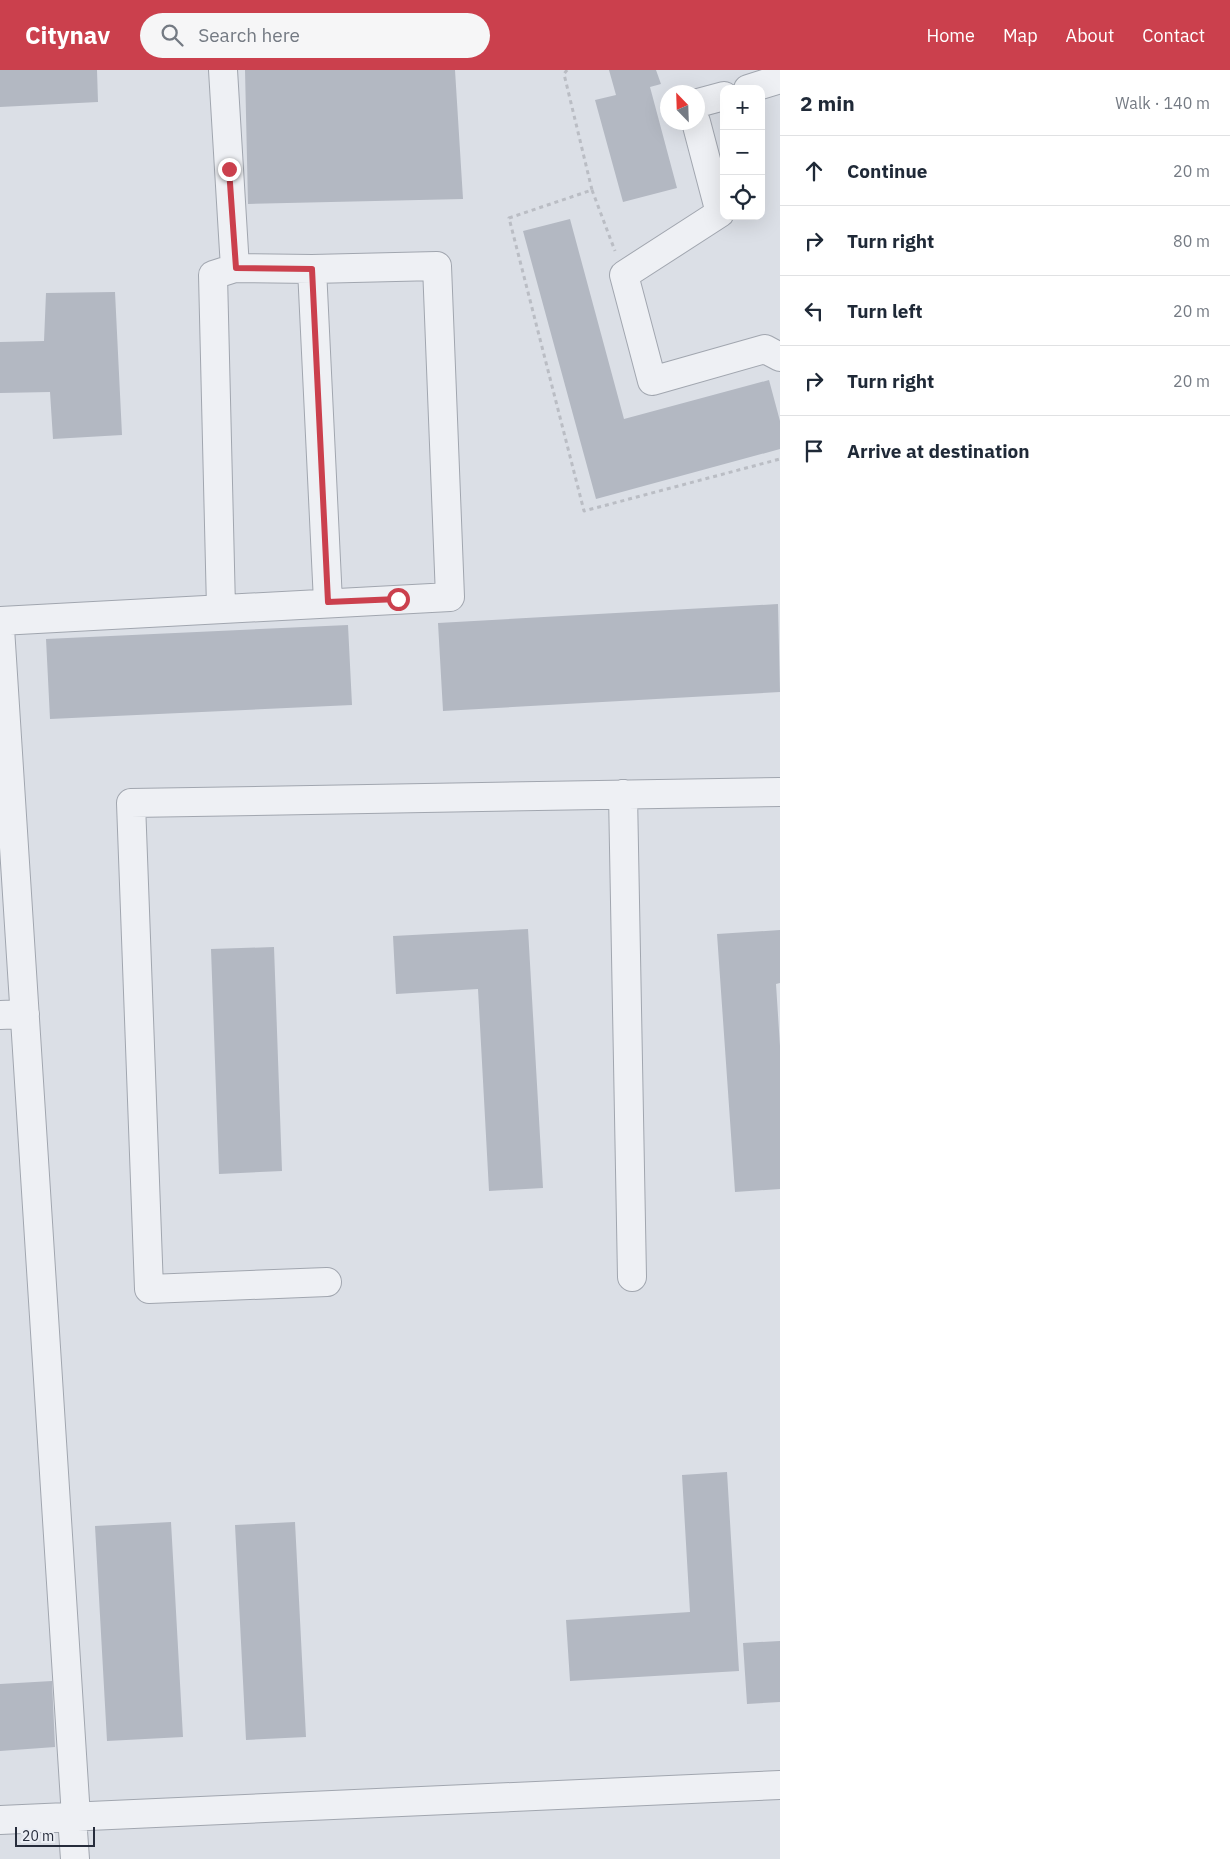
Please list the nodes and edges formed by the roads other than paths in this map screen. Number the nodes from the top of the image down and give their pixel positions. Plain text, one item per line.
1 (222, 70) edge
2 (780, 79) edge
3 (761, 85) edge
4 (720, 97) edge
5 (705, 101) edge
6 (698, 130) edge
7 (236, 268) junction
8 (312, 269) junction
9 (780, 357) edge
10 (328, 602) junction
11 (221, 608) junction
12 (0, 621) edge
13 (0, 628) edge
14 (780, 792) edge
15 (623, 794) junction
16 (13, 1014) edge
17 (632, 1277) dead end
18 (327, 1282) dead end
19 (780, 1784) edge
20 (74, 1817) junction
21 (0, 1820) edge
22 (75, 1859) edge

1 - 7 lane
2 - 3 lane
4 - 5 lane
6 - 9 lane
7 - 8 lane
7 - 11 lane
8 - 10 lane
8 - 10 lane
10 - 11 lane
11 - 12 lane
13 - 16 lane
14 - 15 lane
15 - 17 lane
15 - 18 lane
16 - 20 lane
19 - 20 lane
20 - 21 lane
20 - 22 lane

